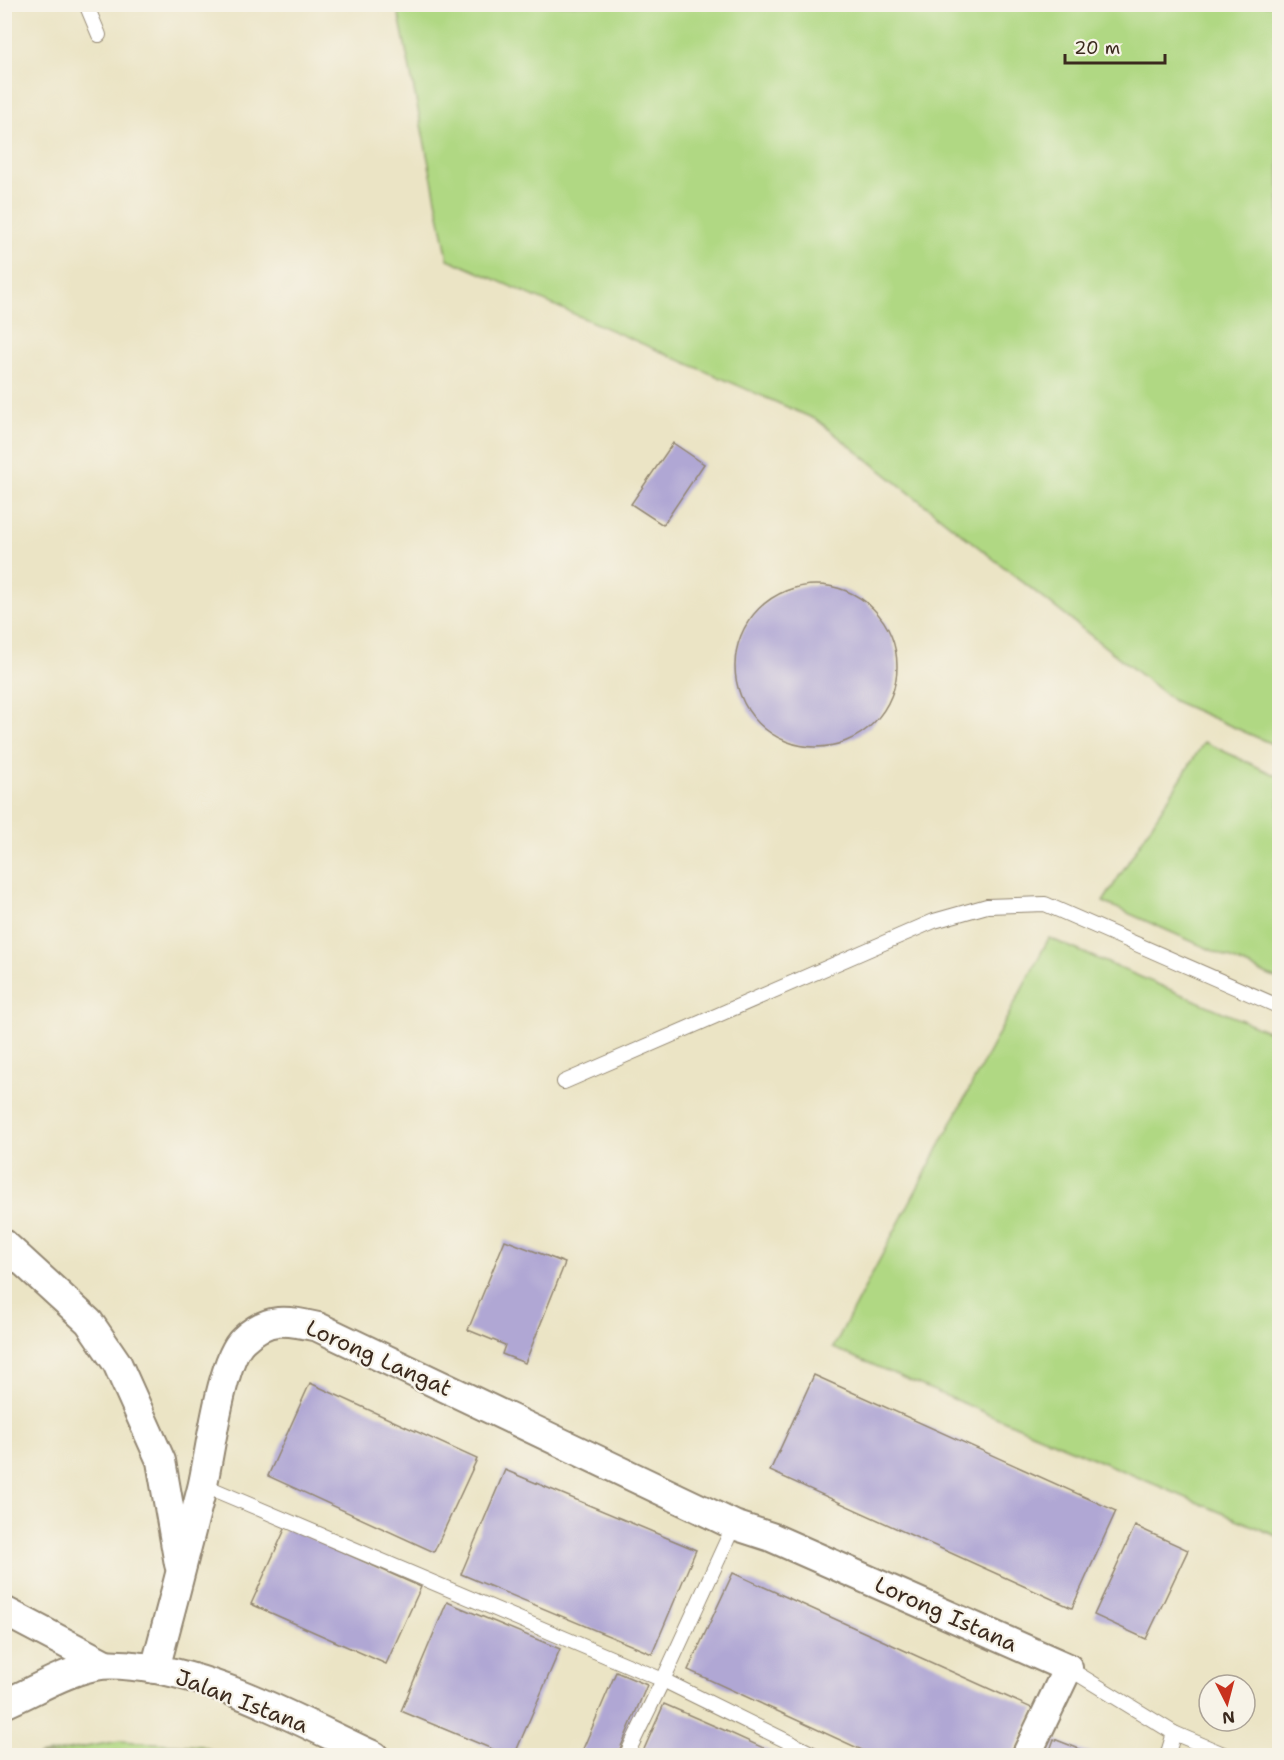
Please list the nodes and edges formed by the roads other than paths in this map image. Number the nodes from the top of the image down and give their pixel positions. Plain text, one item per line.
1 (86, 4) edge
2 (99, 35) dead end
3 (1280, 1007) edge
4 (564, 1082) dead end
5 (4, 1244) edge
6 (203, 1485) junction
7 (734, 1525) junction
8 (180, 1572) junction
9 (4, 1611) edge
10 (105, 1664) junction
11 (1068, 1668) junction
12 (155, 1669) junction
13 (663, 1680) junction
14 (4, 1704) edge
15 (1174, 1733) junction
16 (374, 1755) edge
17 (626, 1755) edge
18 (817, 1755) edge
19 (1026, 1755) edge
20 (1167, 1755) edge
21 (1228, 1755) edge

1 - 2 lane
3 - 4 lane
5 - 8 street, Lorong Langat
6 - 7 street, Lorong Langat
6 - 8 street, Lorong Langat
6 - 13 lane
7 - 11 street, Lorong Istana
7 - 13 lane
8 - 12 street, Lorong Langat
9 - 10 street
10 - 12 street, Jalan Istana
10 - 14 street, Jalan Istana
11 - 15 lane
11 - 19 street
12 - 16 street, Jalan Istana
13 - 17 lane
13 - 18 lane
15 - 20 lane
15 - 21 lane

